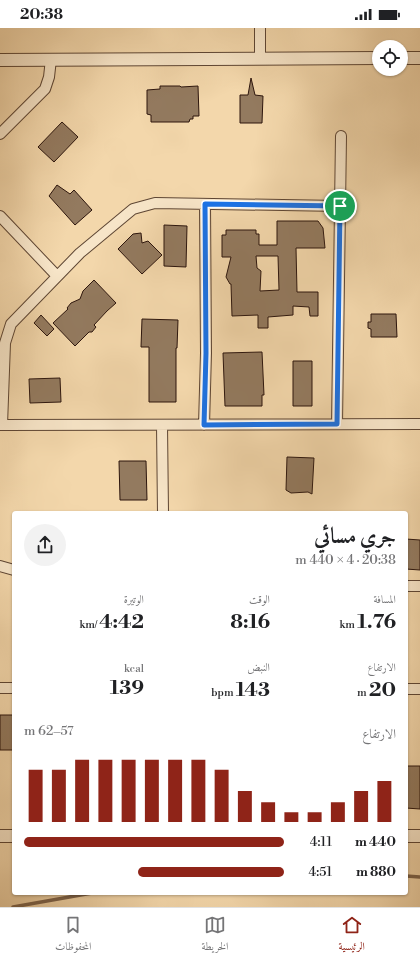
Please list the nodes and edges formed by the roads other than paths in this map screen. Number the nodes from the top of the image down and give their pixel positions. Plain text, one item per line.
1 (260, 28) edge
2 (372, 58) edge
3 (408, 58) edge
4 (420, 58) edge
5 (51, 59) junction
6 (260, 59) junction
7 (0, 60) edge
8 (0, 134) edge
9 (341, 136) dead end
10 (205, 204) junction
11 (340, 206) junction
12 (0, 216) edge
13 (57, 276) junction
14 (337, 424) junction
15 (420, 424) edge
16 (1, 425) edge
17 (162, 425) junction
18 (204, 425) junction
19 (164, 511) edge
20 (0, 566) edge
21 (12, 569) edge
22 (408, 586) edge
23 (420, 586) edge
24 (0, 688) edge
25 (12, 688) edge
26 (408, 689) edge
27 (420, 689) edge
28 (0, 836) edge
29 (12, 836) edge
30 (408, 836) edge
31 (420, 836) edge

1 - 6 street
2 - 6 street
3 - 4 street
5 - 6 street
5 - 7 street
5 - 8 street
9 - 11 street
10 - 11 street
10 - 13 street
10 - 18 street
11 - 14 street
12 - 13 street
13 - 16 street
14 - 15 street
14 - 18 street
16 - 17 street
17 - 18 street
17 - 19 street
20 - 21 street
22 - 23 street
24 - 25 street
26 - 27 street
28 - 29 street
30 - 31 street

